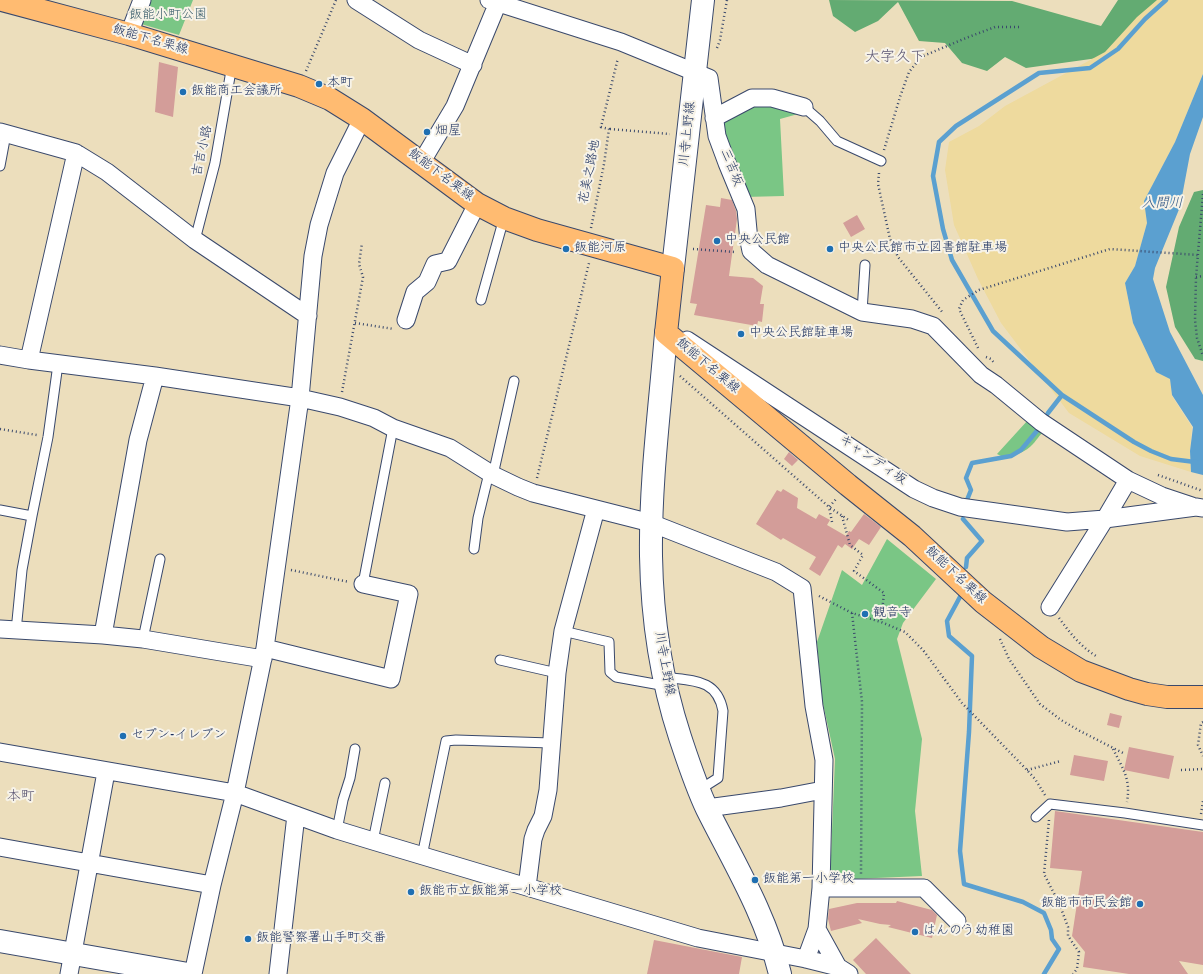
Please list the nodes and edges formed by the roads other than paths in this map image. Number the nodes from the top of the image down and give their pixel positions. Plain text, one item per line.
1 (142, 0) edge
2 (356, 0) edge
3 (703, 0) edge
4 (9, 1) edge
5 (495, 1) edge
6 (129, 34) junction
7 (232, 65) junction
8 (473, 65) junction
9 (695, 73) junction
10 (804, 107) joint
11 (714, 118) junction
12 (362, 119) junction
13 (3, 133) edge
14 (76, 153) junction
15 (881, 161) road end
16 (421, 163) junction
17 (0, 166) edge
18 (477, 204) junction
19 (504, 218) junction
20 (195, 240) junction
21 (865, 265) dead end
22 (674, 268) junction
23 (481, 300) dead end
24 (862, 312) junction
25 (308, 316) junction
26 (406, 320) road end
27 (666, 330) junction
28 (0, 355) edge
29 (29, 360) junction
30 (58, 364) junction
31 (154, 376) junction
32 (514, 381) dead end
33 (300, 398) junction
34 (393, 428) junction
35 (491, 474) junction
36 (1128, 480) junction
37 (1200, 508) edge
38 (596, 509) junction
39 (0, 510) edge
40 (32, 516) junction
41 (1105, 519) junction
42 (651, 523) junction
43 (474, 549) dead end
44 (160, 559) dead end
45 (363, 584) joint
46 (1050, 607) road end
47 (8, 630) edge
48 (564, 631) junction
49 (103, 635) junction
50 (144, 639) junction
51 (264, 653) junction
52 (500, 660) dead end
53 (557, 673) junction
54 (665, 682) junction
55 (1203, 696) edge
56 (551, 743) junction
57 (355, 749) dead end
58 (0, 752) edge
59 (106, 772) junction
60 (385, 783) dead end
61 (823, 790) junction
62 (235, 793) junction
63 (703, 799) junction
64 (296, 815) junction
65 (1036, 816) dead end
66 (1203, 825) edge
67 (337, 830) junction
68 (373, 841) junction
69 (0, 847) edge
70 (422, 856) junction
71 (90, 863) junction
72 (212, 885) junction
73 (527, 887) junction
74 (820, 888) junction
75 (957, 920) dead end
76 (817, 929) junction
77 (0, 941) edge
78 (806, 959) junction
79 (71, 964) edge
80 (777, 964) edge
81 (843, 971) edge
82 (188, 974) edge
83 (193, 974) edge
84 (278, 974) edge

1 - 6 street
2 - 8 street
3 - 9 street, 川寺上野線
4 - 6 main road, 飯能下名栗線
5 - 8 street
5 - 9 street
6 - 7 main road, 飯能下名栗線
7 - 12 main road, 飯能下名栗線
7 - 20 lane, 吉吉小路
8 - 16 street
9 - 11 street, 三吉坂
9 - 22 street, 川寺上野線
10 - 11 street
10 - 15 lane
11 - 24 street, 三吉坂
12 - 16 main road, 飯能下名栗線
12 - 25 street
13 - 14 street
13 - 17 lane
14 - 20 street
14 - 29 street
16 - 18 main road, 飯能下名栗線
18 - 19 main road, 飯能下名栗線
18 - 26 street
19 - 22 main road, 飯能下名栗線
19 - 23 lane
20 - 25 street
21 - 24 lane
22 - 27 main road, 飯能下名栗線
24 - 36 street, 三吉坂
25 - 33 street
27 - 41 street, キャンディ坂
27 - 42 street, 川寺上野線
27 - 55 main road, 飯能下名栗線
28 - 29 street
29 - 30 street
30 - 31 street
30 - 40 lane
31 - 33 street
31 - 49 street
32 - 35 lane
33 - 34 street
33 - 51 street
34 - 35 street
34 - 45 lane
35 - 38 street
35 - 43 lane
36 - 37 street, 三吉坂
36 - 41 street
37 - 41 street, キャンディ坂
38 - 42 street
38 - 48 street
39 - 40 lane
40 - 47 lane
41 - 46 street
42 - 54 street, 川寺上野線
42 - 61 street
44 - 50 lane
45 - 51 street
47 - 49 street
48 - 53 street
48 - 54 lane
49 - 50 street
50 - 51 street
51 - 62 street
52 - 53 lane
53 - 56 street
54 - 63 street, 川寺上野線
54 - 63 lane
56 - 70 lane
56 - 73 street
57 - 67 lane
58 - 59 street
59 - 62 street
59 - 71 street
60 - 68 lane
61 - 63 street
61 - 74 street
62 - 64 street
62 - 72 street
63 - 80 street, 川寺上野線
64 - 67 street
64 - 84 street
65 - 66 lane
67 - 68 street
68 - 70 street
69 - 71 street
70 - 73 street
71 - 72 street
71 - 79 street
72 - 83 street
73 - 80 street
74 - 75 street
74 - 76 street
76 - 78 street
76 - 81 street
77 - 79 street
78 - 80 street
78 - 81 street
79 - 82 street

